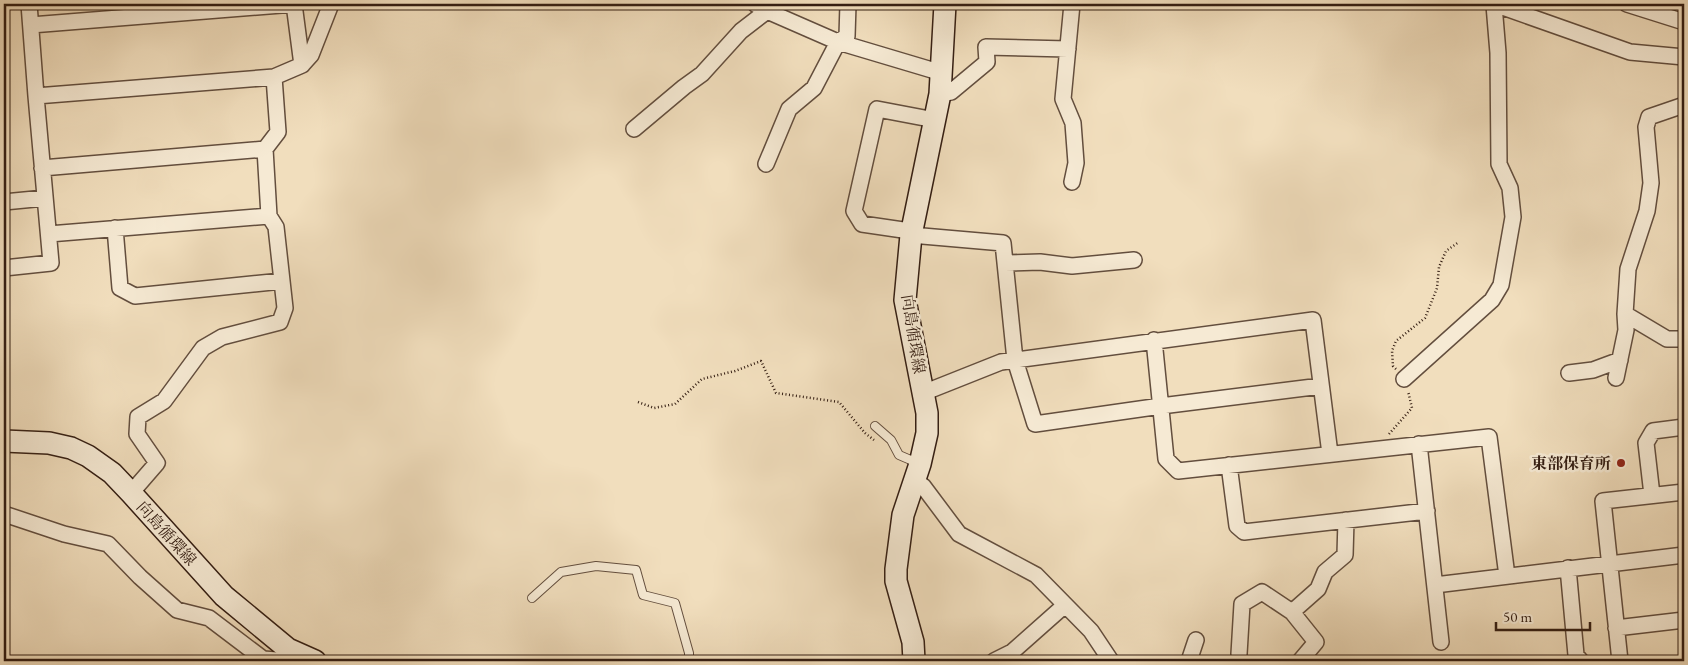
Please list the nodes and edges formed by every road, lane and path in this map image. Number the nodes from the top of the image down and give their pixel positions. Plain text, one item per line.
1 (29, 4) edge
2 (332, 4) edge
3 (848, 4) edge
4 (945, 4) edge
5 (1072, 4) edge
6 (1494, 4) edge
7 (1627, 4) edge
8 (183, 8) edge
9 (761, 8) edge
10 (1654, 8) edge
11 (1684, 22) edge
12 (31, 26) junction
13 (838, 42) junction
14 (1068, 49) junction
15 (1684, 57) edge
16 (302, 65) junction
17 (274, 77) junction
18 (941, 84) junction
19 (36, 96) junction
20 (1684, 105) edge
21 (935, 120) junction
22 (634, 129) dead end
23 (265, 149) junction
24 (766, 164) dead end
25 (42, 168) junction
26 (1072, 182) dead end
27 (45, 198) junction
28 (4, 202) edge
29 (269, 216) junction
30 (115, 228) junction
31 (49, 234) junction
32 (911, 235) junction
33 (1459, 242) dead end
34 (1134, 260) dead end
35 (1005, 263) junction
36 (4, 268) edge
37 (282, 281) junction
38 (1625, 314) junction
39 (1684, 339) edge
40 (1154, 340) junction
41 (1015, 360) junction
42 (1620, 360) junction
43 (1569, 373) dead end
44 (1616, 378) dead end
45 (1404, 379) junction
46 (1321, 386) junction
47 (923, 393) junction
48 (638, 402) dead end
49 (1160, 406) junction
50 (875, 426) dead end
51 (1684, 427) edge
52 (4, 441) edge
53 (878, 443) dead end
54 (1419, 444) junction
55 (1382, 448) junction
56 (1330, 454) junction
57 (1229, 465) junction
58 (917, 472) junction
59 (1684, 492) edge
60 (131, 493) junction
61 (1652, 495) junction
62 (1427, 511) junction
63 (4, 514) edge
64 (1346, 520) junction
65 (1684, 555) edge
66 (1608, 563) junction
67 (1568, 568) junction
68 (1507, 576) junction
69 (1435, 585) junction
70 (532, 598) dead end
71 (1065, 605) junction
72 (1292, 612) junction
73 (1684, 620) edge
74 (1616, 628) junction
75 (1196, 640) dead end
76 (1441, 642) dead end
77 (1239, 654) dead end
78 (301, 660) edge
79 (689, 661) edge
80 (914, 661) edge
81 (994, 661) edge
82 (1111, 661) edge
83 (1188, 661) edge
84 (1300, 661) edge
85 (1581, 661) edge
86 (1620, 661) edge

1 - 12 street
2 - 16 street
3 - 13 street
4 - 18 main road, 向島循環線
5 - 14 street
6 - 15 street
6 - 45 street
7 - 10 street
8 - 12 street
8 - 16 street
9 - 13 street
9 - 22 street
10 - 11 street
12 - 19 street
13 - 18 street
13 - 24 street
14 - 18 street
14 - 26 street
16 - 17 street
17 - 19 street
17 - 23 street
18 - 21 main road, 向島循環線
19 - 25 street
20 - 38 street
21 - 32 main road, 向島循環線
21 - 32 street
23 - 25 street
23 - 29 street
25 - 27 street
27 - 28 street
27 - 31 street
29 - 30 street
29 - 37 street
30 - 31 street
30 - 37 street
31 - 36 street
32 - 35 street
32 - 47 main road, 向島循環線
33 - 45 path
34 - 35 street
35 - 41 street
37 - 60 street
38 - 39 street
38 - 42 street
40 - 41 street
40 - 46 street
40 - 49 street
41 - 47 street
41 - 49 street
42 - 43 street
42 - 44 street
45 - 55 path
46 - 49 street
46 - 56 street
47 - 58 main road, 向島循環線
48 - 53 path
49 - 57 street
50 - 58 lane
51 - 61 street
52 - 60 main road, 向島循環線
54 - 55 street
54 - 62 street
54 - 68 street
55 - 56 street
56 - 57 street
57 - 64 street
58 - 71 street
58 - 80 main road, 向島循環線
59 - 61 street
60 - 78 main road, 向島循環線
61 - 66 street
62 - 64 street
62 - 69 street
63 - 78 street
64 - 72 street
65 - 66 street
66 - 67 street
66 - 74 street
67 - 68 street
67 - 85 street
68 - 69 street
69 - 76 street
70 - 79 lane
71 - 81 street
71 - 82 street
72 - 77 street
72 - 84 street
73 - 74 street
74 - 86 street
75 - 83 street

